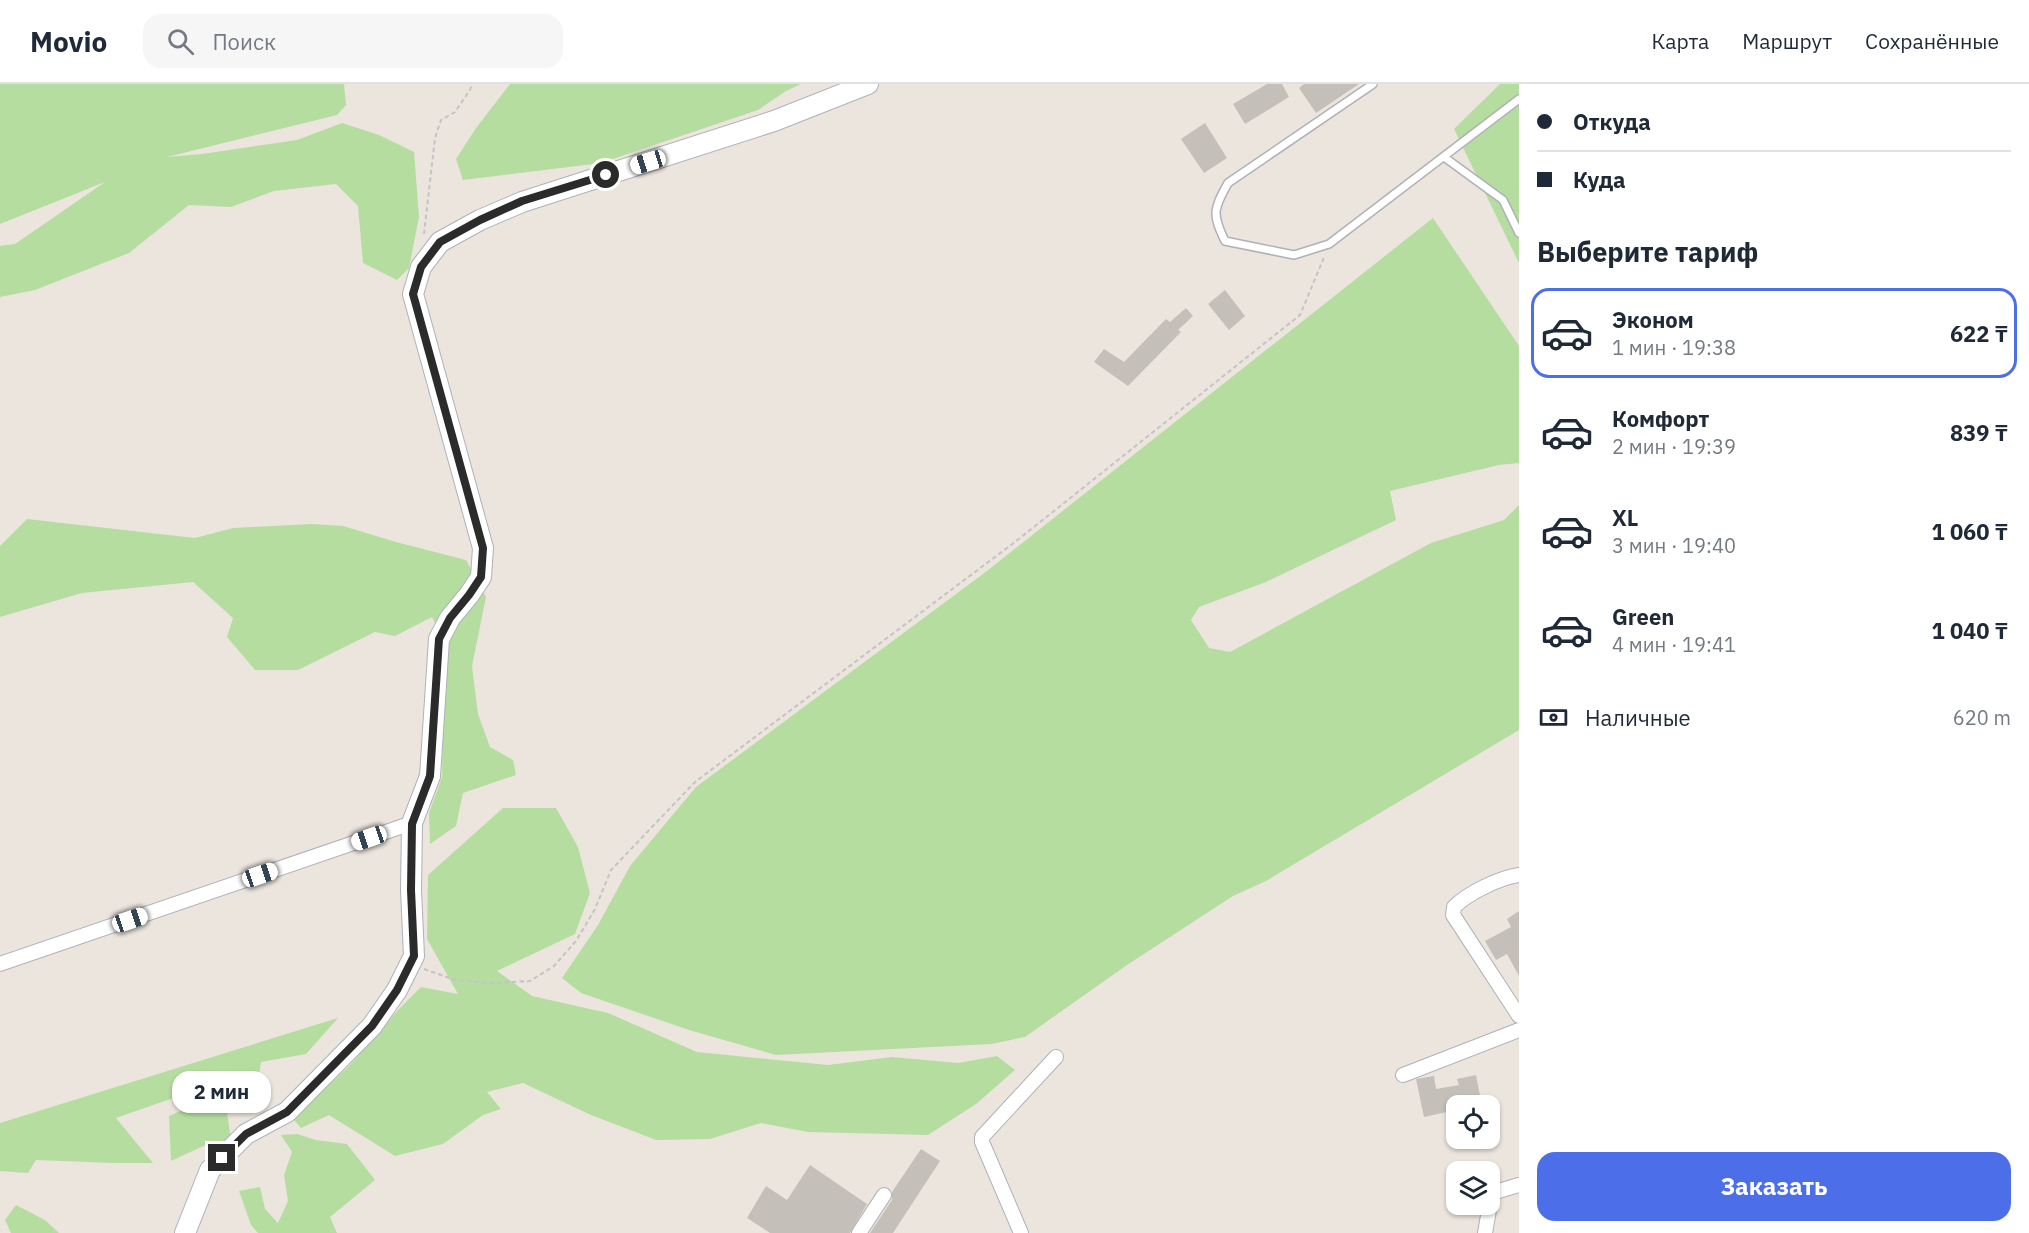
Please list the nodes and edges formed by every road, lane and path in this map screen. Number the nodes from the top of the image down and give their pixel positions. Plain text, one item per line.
1 (472, 84) edge
2 (868, 84) edge
3 (1373, 84) edge
4 (1519, 99) edge
5 (1444, 157) junction
6 (1519, 233) edge
7 (1329, 244) junction
8 (421, 267) junction
9 (412, 824) junction
10 (1519, 875) edge
11 (0, 964) edge
12 (410, 964) junction
13 (1519, 1016) edge
14 (1519, 1030) edge
15 (1056, 1057) dead end
16 (1403, 1076) dead end
17 (1519, 1185) edge
18 (884, 1195) dead end
19 (185, 1233) edge
20 (859, 1233) edge
21 (1021, 1233) edge
22 (1485, 1233) edge

1 - 8 path
2 - 8 street
3 - 7 lane
4 - 5 lane
5 - 6 lane
5 - 7 lane
7 - 12 path
8 - 9 street
9 - 11 street
9 - 12 street
10 - 13 street
12 - 19 street
14 - 16 street
15 - 21 street
17 - 22 street
18 - 20 street

